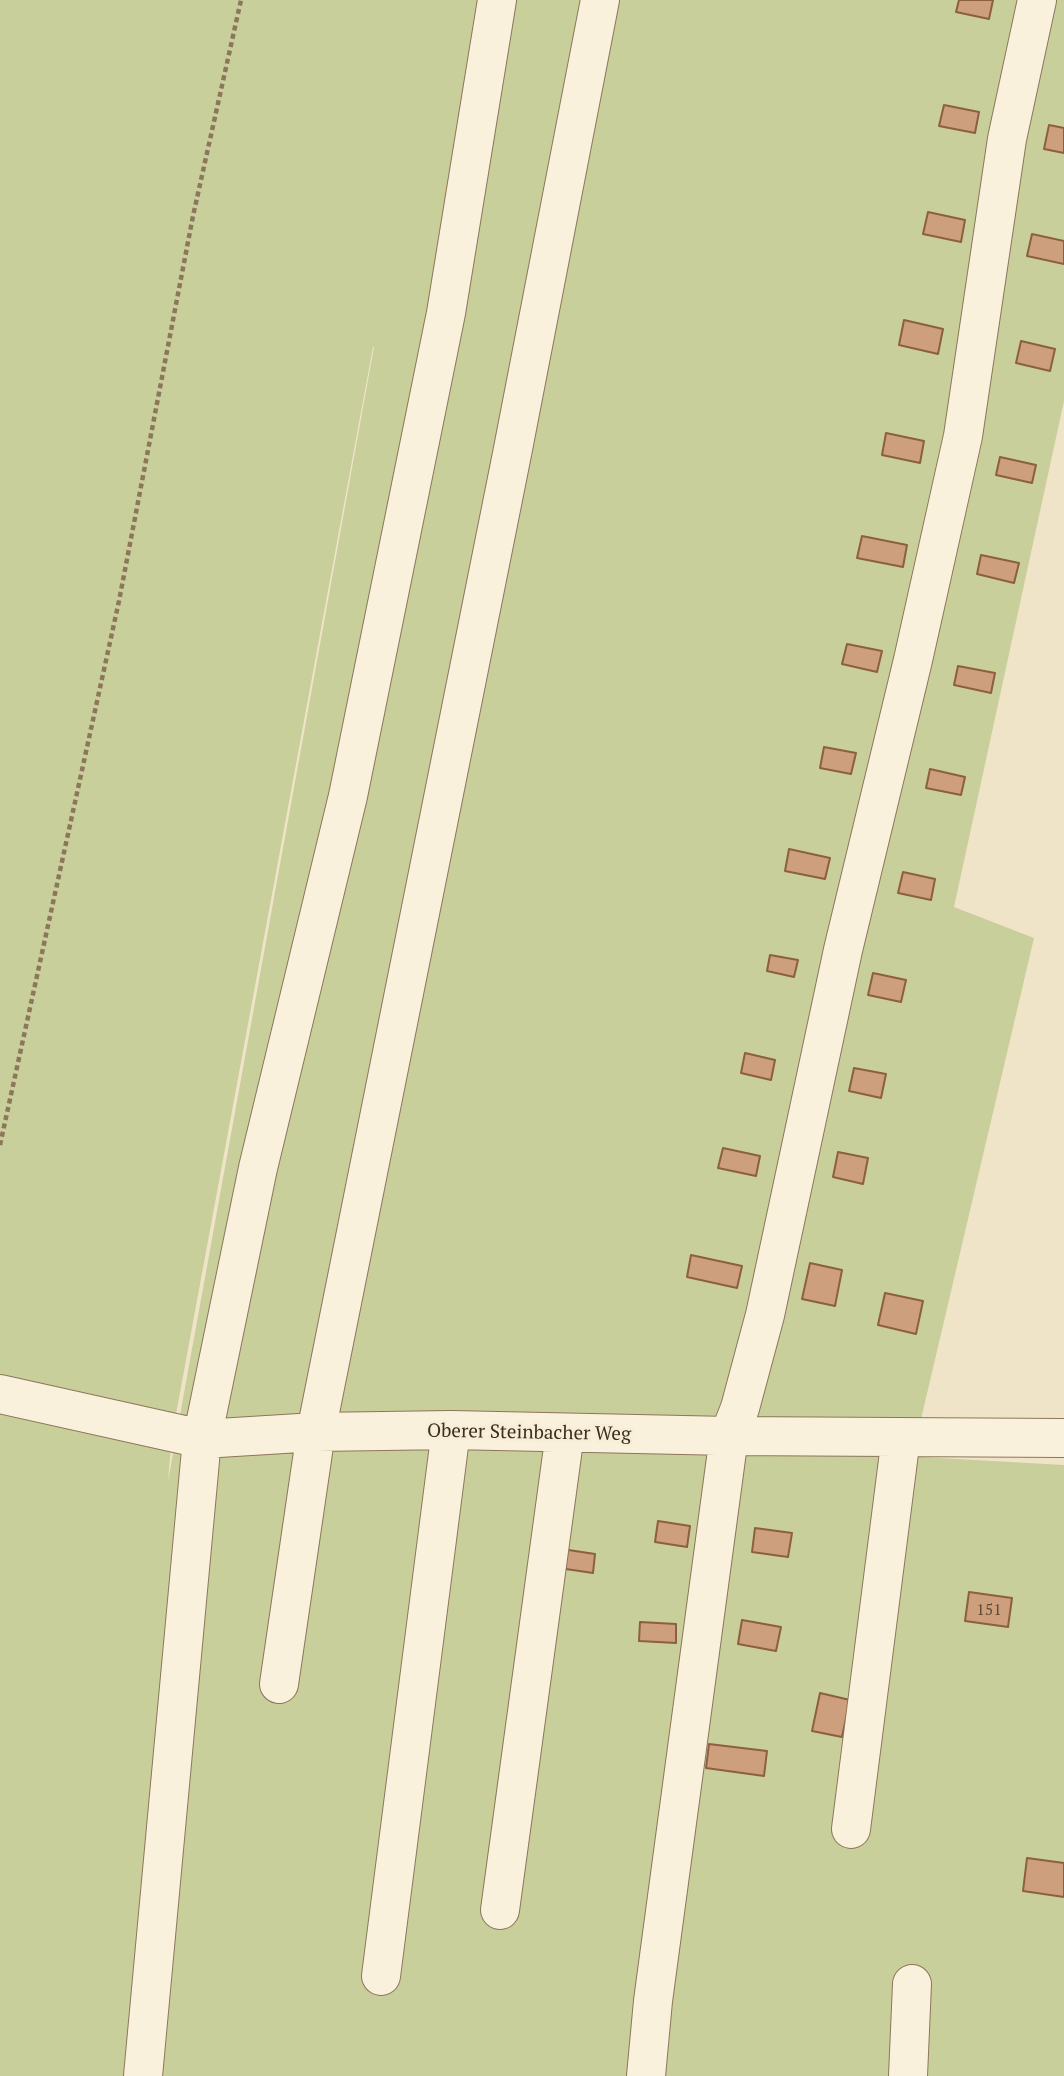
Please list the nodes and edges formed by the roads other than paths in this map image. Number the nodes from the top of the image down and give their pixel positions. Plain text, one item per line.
1 (497, 0) edge
2 (600, 0) edge
3 (1037, 0) edge
4 (0, 1394) edge
5 (451, 1430) junction
6 (316, 1432) junction
7 (565, 1433) junction
8 (729, 1436) junction
9 (901, 1437) junction
10 (1064, 1438) edge
11 (202, 1439) junction
12 (279, 1684) dead end
13 (850, 1829) dead end
14 (500, 1910) dead end
15 (381, 1976) dead end
16 (912, 1984) dead end
17 (144, 2076) edge
18 (646, 2076) edge
19 (908, 2076) edge

1 - 11 street
2 - 6 street
3 - 8 street
4 - 11 street, Oberer Steinbacher Weg
5 - 6 street, Oberer Steinbacher Weg
5 - 7 street, Oberer Steinbacher Weg
5 - 15 street
6 - 11 street, Oberer Steinbacher Weg
6 - 12 street
7 - 8 street, Oberer Steinbacher Weg
7 - 14 street
8 - 9 street, Oberer Steinbacher Weg
8 - 18 street
9 - 10 street, Oberer Steinbacher Weg
9 - 13 street
11 - 17 street
16 - 19 street

